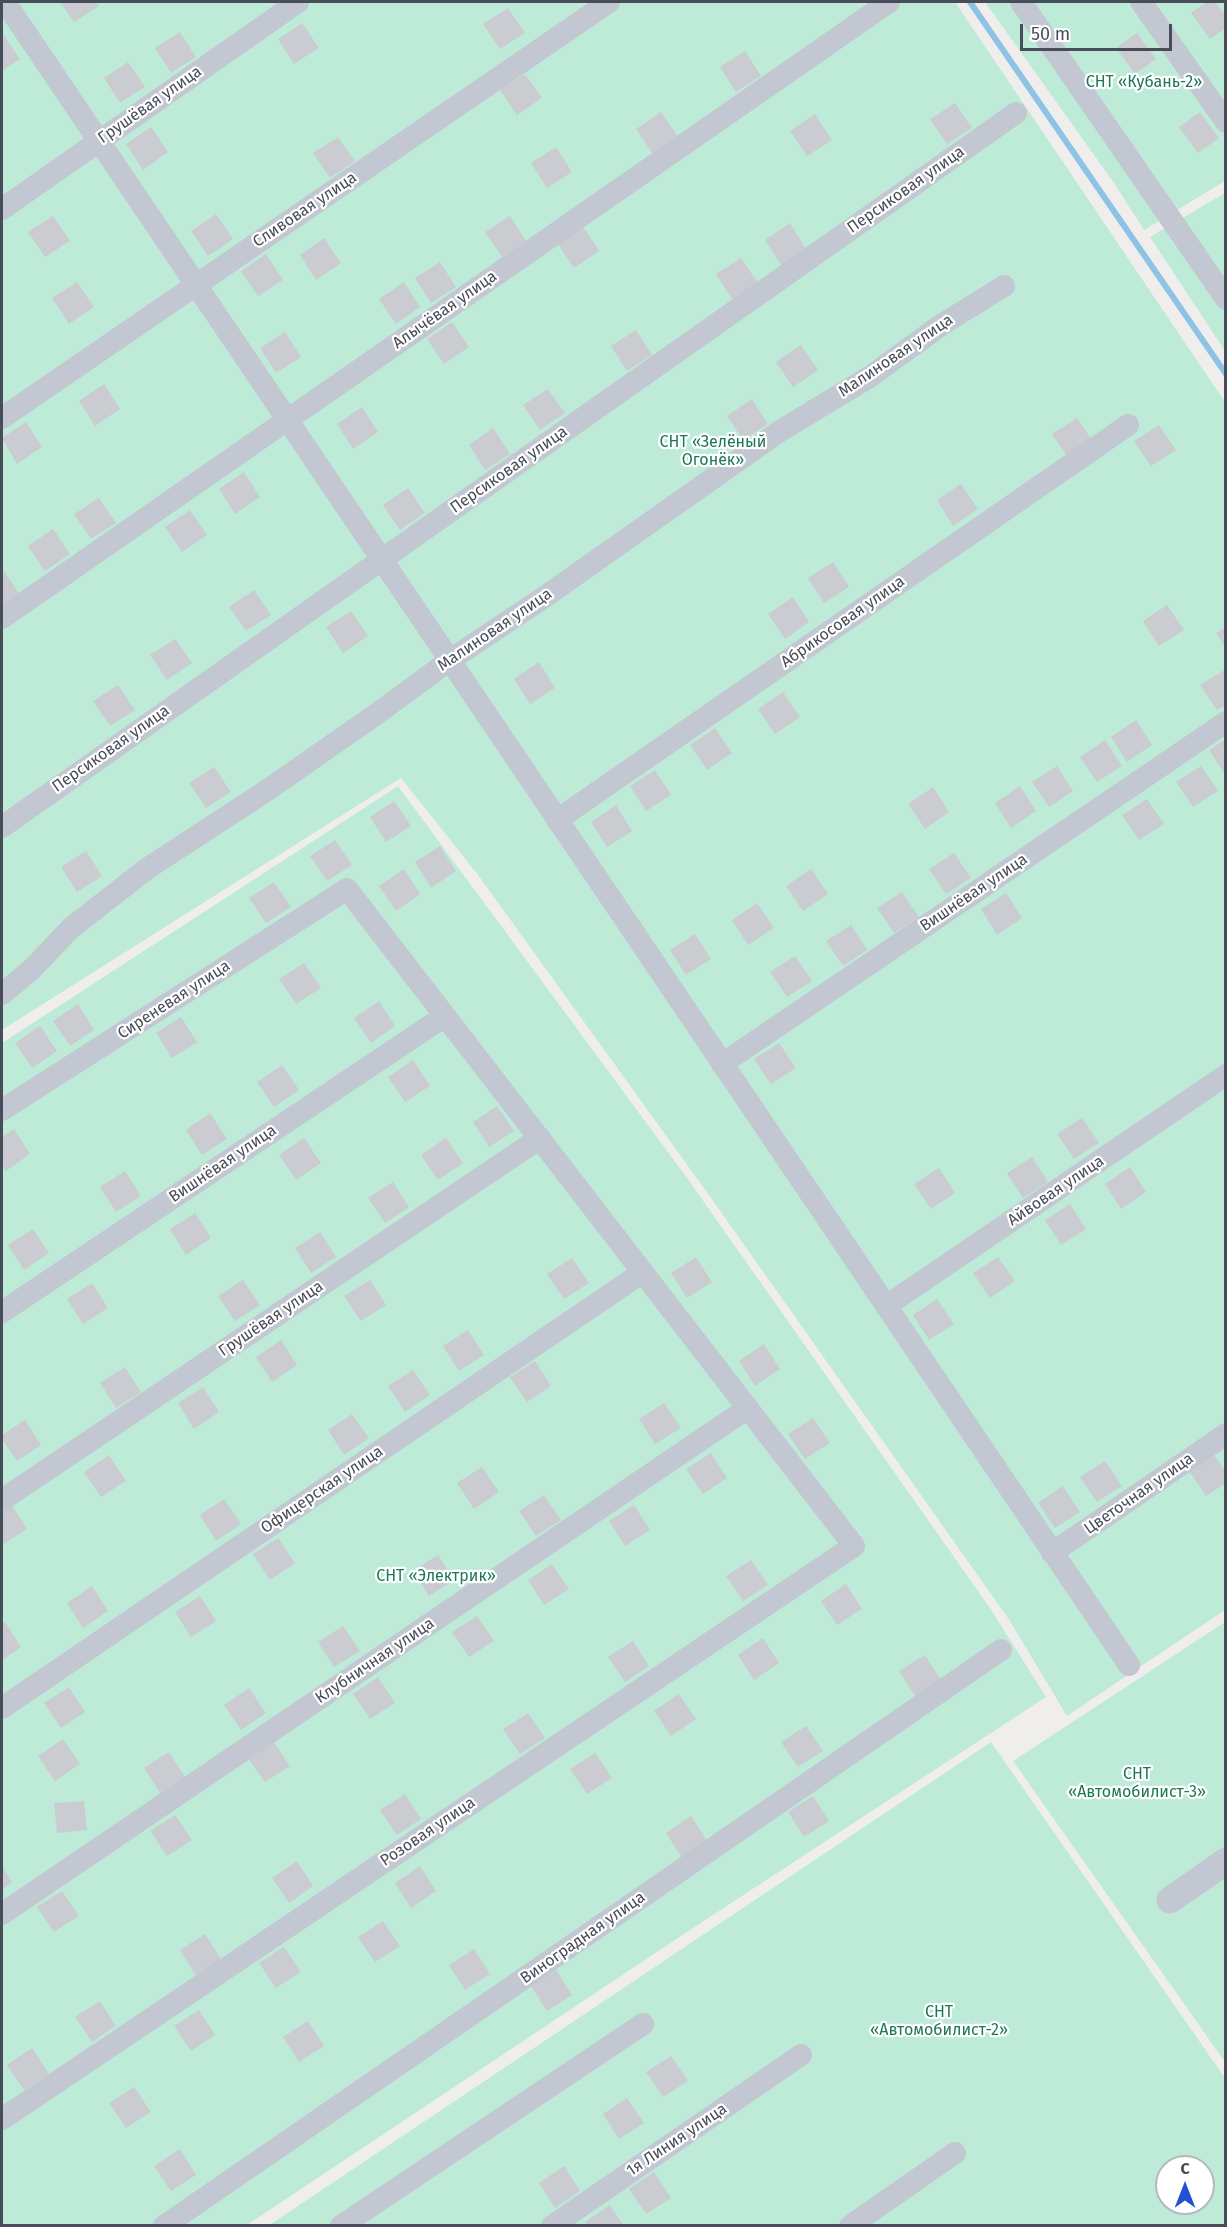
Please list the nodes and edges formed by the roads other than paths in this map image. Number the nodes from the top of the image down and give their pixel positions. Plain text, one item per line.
1 (297, 2) edge
2 (609, 2) edge
3 (889, 2) edge
4 (1021, 2) edge
5 (1141, 2) edge
6 (6, 4) edge
7 (1016, 113) dead end
8 (1226, 122) edge
9 (99, 141) junction
10 (2, 209) edge
11 (196, 285) junction
12 (1004, 286) dead end
13 (1226, 299) edge
14 (2, 418) edge
15 (287, 420) junction
16 (1128, 425) dead end
17 (381, 559) junction
18 (2, 618) edge
19 (450, 660) junction
20 (1226, 722) edge
21 (557, 820) junction
22 (2, 827) edge
23 (2, 994) edge
24 (445, 1016) junction
25 (722, 1064) junction
26 (1226, 1075) edge
27 (2, 1110) edge
28 (540, 1138) junction
29 (643, 1272) junction
30 (886, 1306) junction
31 (2, 1312) edge
32 (748, 1408) junction
33 (1226, 1434) edge
34 (2, 1500) edge
35 (1052, 1553) junction
36 (1001, 1650) dead end
37 (1129, 1665) dead end
38 (2, 1708) edge
39 (1226, 1861) edge
40 (1170, 1900) dead end
41 (2, 1914) edge
42 (643, 2024) dead end
43 (801, 2055) dead end
44 (2, 2119) edge
45 (955, 2154) dead end
46 (164, 2226) edge
47 (341, 2226) edge
48 (552, 2226) edge
49 (850, 2226) edge

1 - 9 street, Грушёвая улица
2 - 11 street, Сливовая улица
3 - 15 street, Алычёвая улица
4 - 13 street
5 - 8 street
6 - 9 street
7 - 17 street, Персиковая улица
9 - 10 street, Грушёвая улица
9 - 11 street
11 - 14 street, Сливовая улица
11 - 15 street
12 - 19 street, Малиновая улица
15 - 17 street
15 - 18 street, Алычёвая улица
16 - 21 street, Абрикосовая улица
17 - 19 street
17 - 22 street, Персиковая улица
19 - 21 street
19 - 23 street, Малиновая улица
20 - 25 street, Вишнёвая улица
21 - 25 street
24 - 27 street, Сиреневая улица
24 - 28 street
24 - 31 street, Вишнёвая улица
25 - 30 street
26 - 30 street, Айвовая улица
28 - 29 street
28 - 34 street, Грушёвая улица
29 - 32 street
29 - 38 street, Офицерская улица
30 - 35 street
32 - 41 street, Клубничная улица
32 - 44 street, Розовая улица
33 - 35 street, Цветочная улица
35 - 37 street
36 - 46 street, Виноградная улица
39 - 40 street
42 - 47 street
43 - 48 street, 1я Линия улица
45 - 49 street

